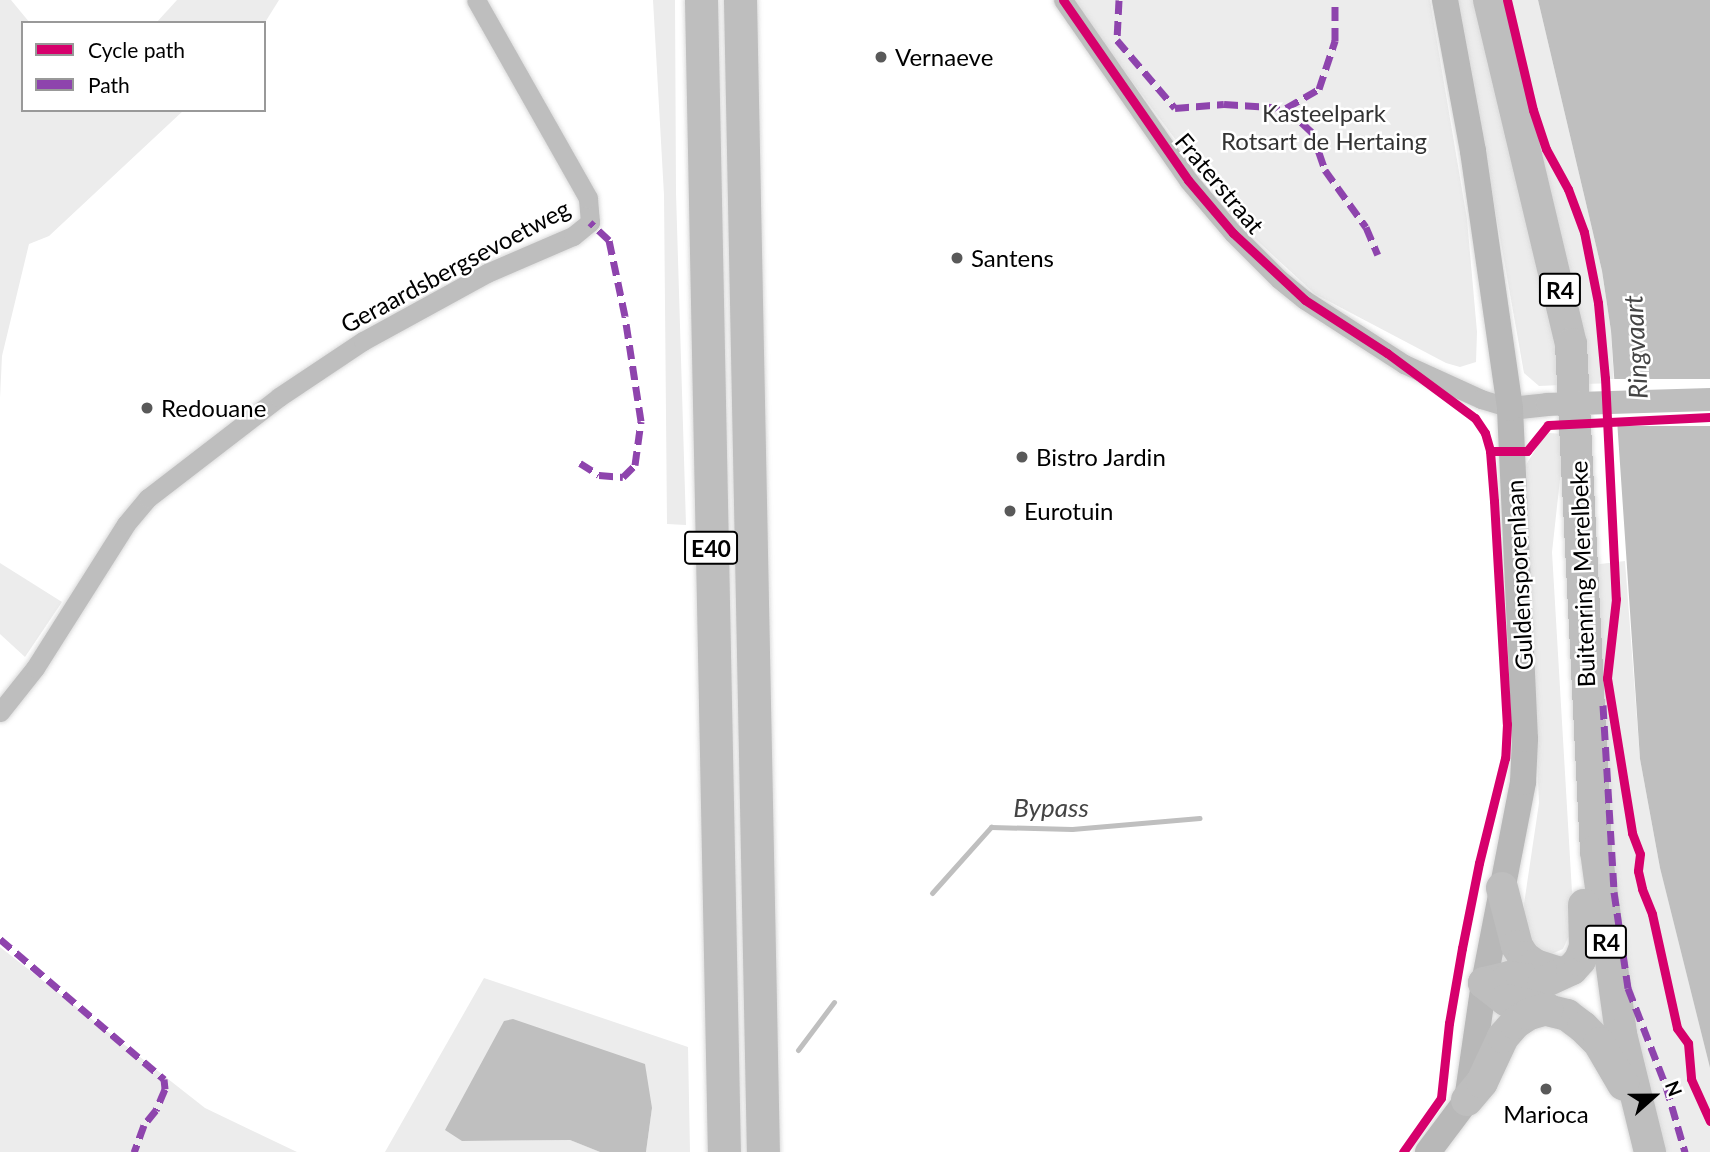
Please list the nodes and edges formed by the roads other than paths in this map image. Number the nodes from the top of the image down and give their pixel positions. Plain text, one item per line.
1 (476, 0) edge
2 (701, 0) edge
3 (740, 0) edge
4 (1063, 0) edge
5 (1446, 0) edge
6 (1489, 0) edge
7 (1710, 399) edge
8 (1510, 408) junction
9 (0, 712) edge
10 (1590, 767) junction
11 (1502, 888) junction
12 (1561, 974) junction
13 (1485, 983) junction
14 (1547, 1009) junction
15 (1467, 1100) junction
16 (1640, 1115) junction
17 (724, 1152) edge
18 (763, 1152) edge
19 (1428, 1152) edge
20 (1650, 1152) edge

1 - 9 street, Geraardsbergsevoetweg
2 - 17 highway, E40
3 - 18 highway, E40
4 - 8 street, Fraterstraat
5 - 8 main road, Guldensporenlaan
6 - 10 highway, Buitenring Merelbeke / R4
7 - 8 street, Fraterstraat, bridge
8 - 11 main road, Guldensporenlaan
10 - 12 highway
10 - 16 highway, Buitenring Merelbeke / R4
11 - 12 highway
11 - 13 main road, Guldensporenlaan
12 - 13 highway
13 - 14 highway
13 - 15 main road, Guldensporenlaan
14 - 15 highway
14 - 16 highway
15 - 19 main road
16 - 20 highway, Buitenring Merelbeke / R4

